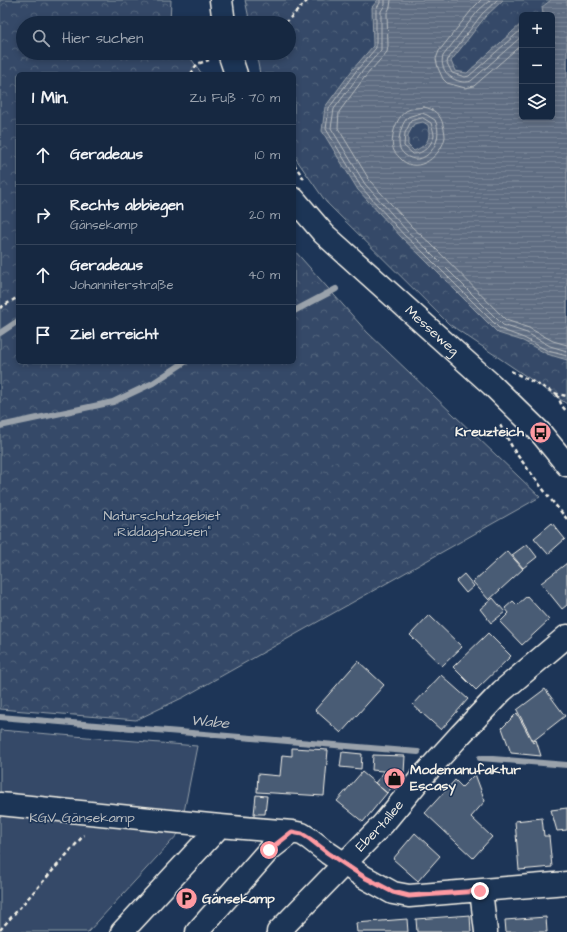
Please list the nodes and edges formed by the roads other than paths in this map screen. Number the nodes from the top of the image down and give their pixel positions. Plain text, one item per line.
1 (221, 0) edge
2 (223, 16) edge
3 (231, 60) edge
4 (235, 72) edge
5 (296, 201) edge
6 (567, 465) edge
7 (567, 636) edge
8 (0, 804) edge
9 (220, 826) junction
10 (292, 832) junction
11 (345, 864) junction
12 (567, 883) edge
13 (480, 891) junction
14 (122, 932) edge
15 (197, 932) edge
16 (278, 932) edge
17 (486, 932) edge

1 - 2 main road
3 - 4 main road
5 - 6 main road, Messeweg
7 - 11 main road, Ebertallee
8 - 9 main road
9 - 10 main road
9 - 14 main road
10 - 11 main road
10 - 15 main road
11 - 13 main road
11 - 16 main road, Ebertallee
12 - 13 main road
13 - 17 main road

